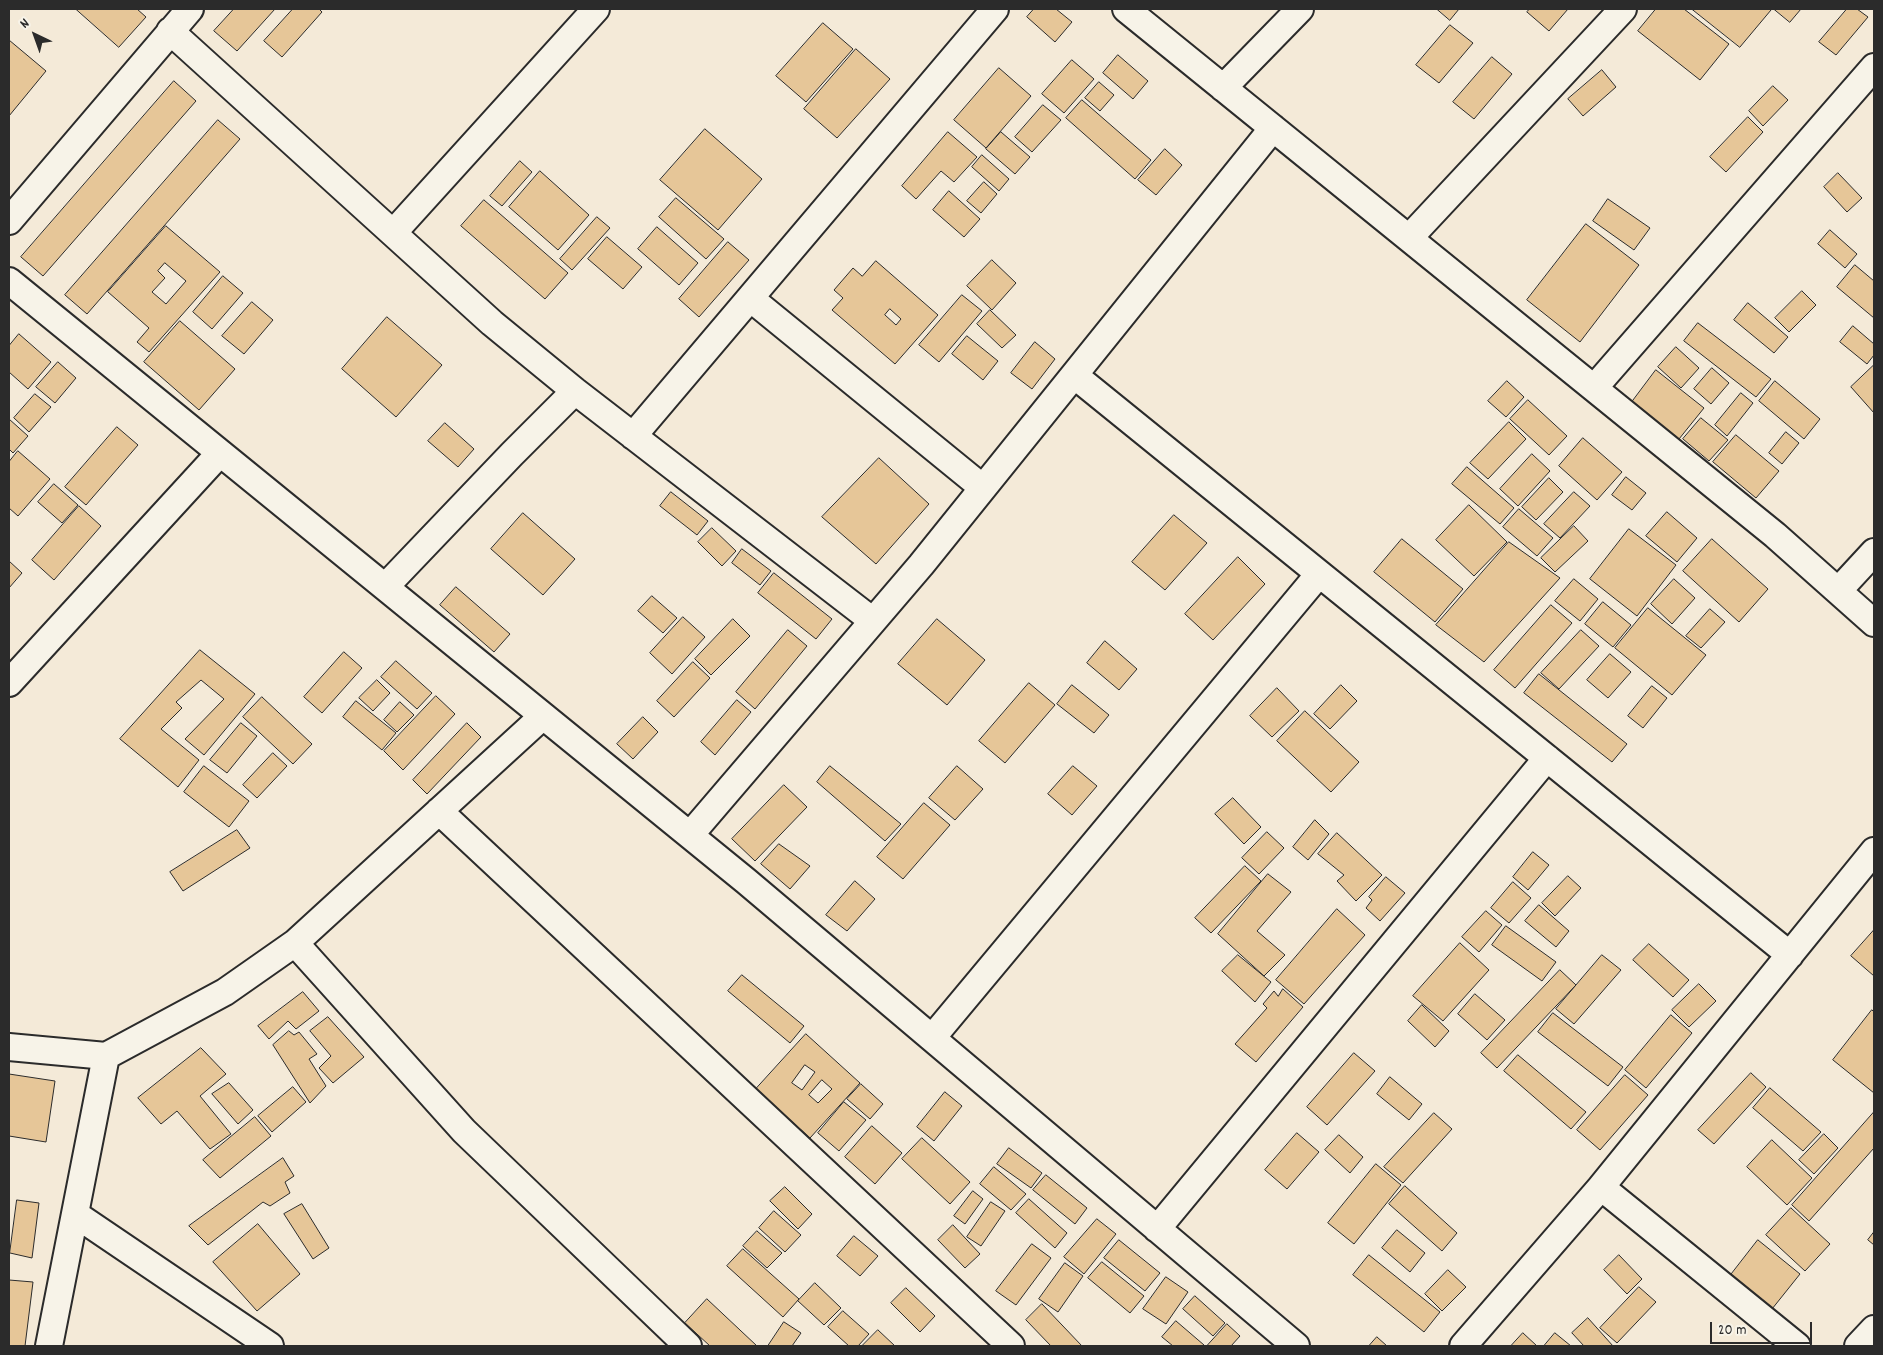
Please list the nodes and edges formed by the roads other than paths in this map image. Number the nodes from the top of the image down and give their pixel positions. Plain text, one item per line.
1 (190, 9) edge
2 (596, 9) edge
3 (995, 9) edge
4 (1126, 9) edge
5 (1300, 9) edge
6 (1623, 9) edge
7 (170, 31) junction
8 (1874, 67) edge
9 (1223, 88) junction
10 (1273, 128) junction
11 (9, 221) edge
12 (393, 233) junction
13 (1409, 238) junction
14 (9, 281) edge
15 (750, 298) junction
16 (1074, 375) junction
17 (1594, 388) junction
18 (575, 391) junction
19 (633, 436) junction
20 (220, 453) junction
21 (983, 488) junction
22 (1874, 552) edge
23 (1319, 574) junction
24 (385, 587) junction
25 (1838, 591) junction
26 (873, 621) junction
27 (1874, 623) edge
28 (9, 683) edge
29 (543, 716) junction
30 (1547, 758) junction
31 (439, 811) junction
32 (690, 835) junction
33 (1874, 851) edge
34 (295, 943) junction
35 (1790, 955) junction
36 (932, 1038) junction
37 (9, 1047) edge
38 (106, 1056) junction
39 (1601, 1187) junction
40 (75, 1214) junction
41 (1157, 1228) junction
42 (1874, 1329) edge
43 (49, 1346) edge
44 (270, 1346) edge
45 (688, 1346) edge
46 (1012, 1346) edge
47 (1296, 1346) edge
48 (1463, 1346) edge
49 (1798, 1346) edge
50 (1858, 1346) edge

1 - 7 street
2 - 12 street
3 - 15 street
4 - 9 street
5 - 9 street
6 - 13 street
7 - 11 street
7 - 12 street
8 - 17 street
9 - 10 street
10 - 13 street
10 - 16 street
12 - 18 street
13 - 17 street
14 - 20 street
15 - 19 street
15 - 21 street
16 - 21 street
16 - 23 street
17 - 25 street
18 - 19 street
18 - 24 street
19 - 26 street
20 - 24 street
20 - 28 street
21 - 26 street
22 - 25 street
23 - 30 street
23 - 36 street
24 - 29 street
25 - 27 street
26 - 32 street
29 - 31 street
29 - 32 street
30 - 35 street
30 - 41 street
31 - 34 street
31 - 46 street
32 - 36 street
33 - 35 street
34 - 38 street
34 - 45 street
35 - 39 street
36 - 41 street
37 - 38 street
38 - 40 street
39 - 48 street
39 - 49 street
40 - 43 street
40 - 44 street
41 - 47 street
42 - 50 street

